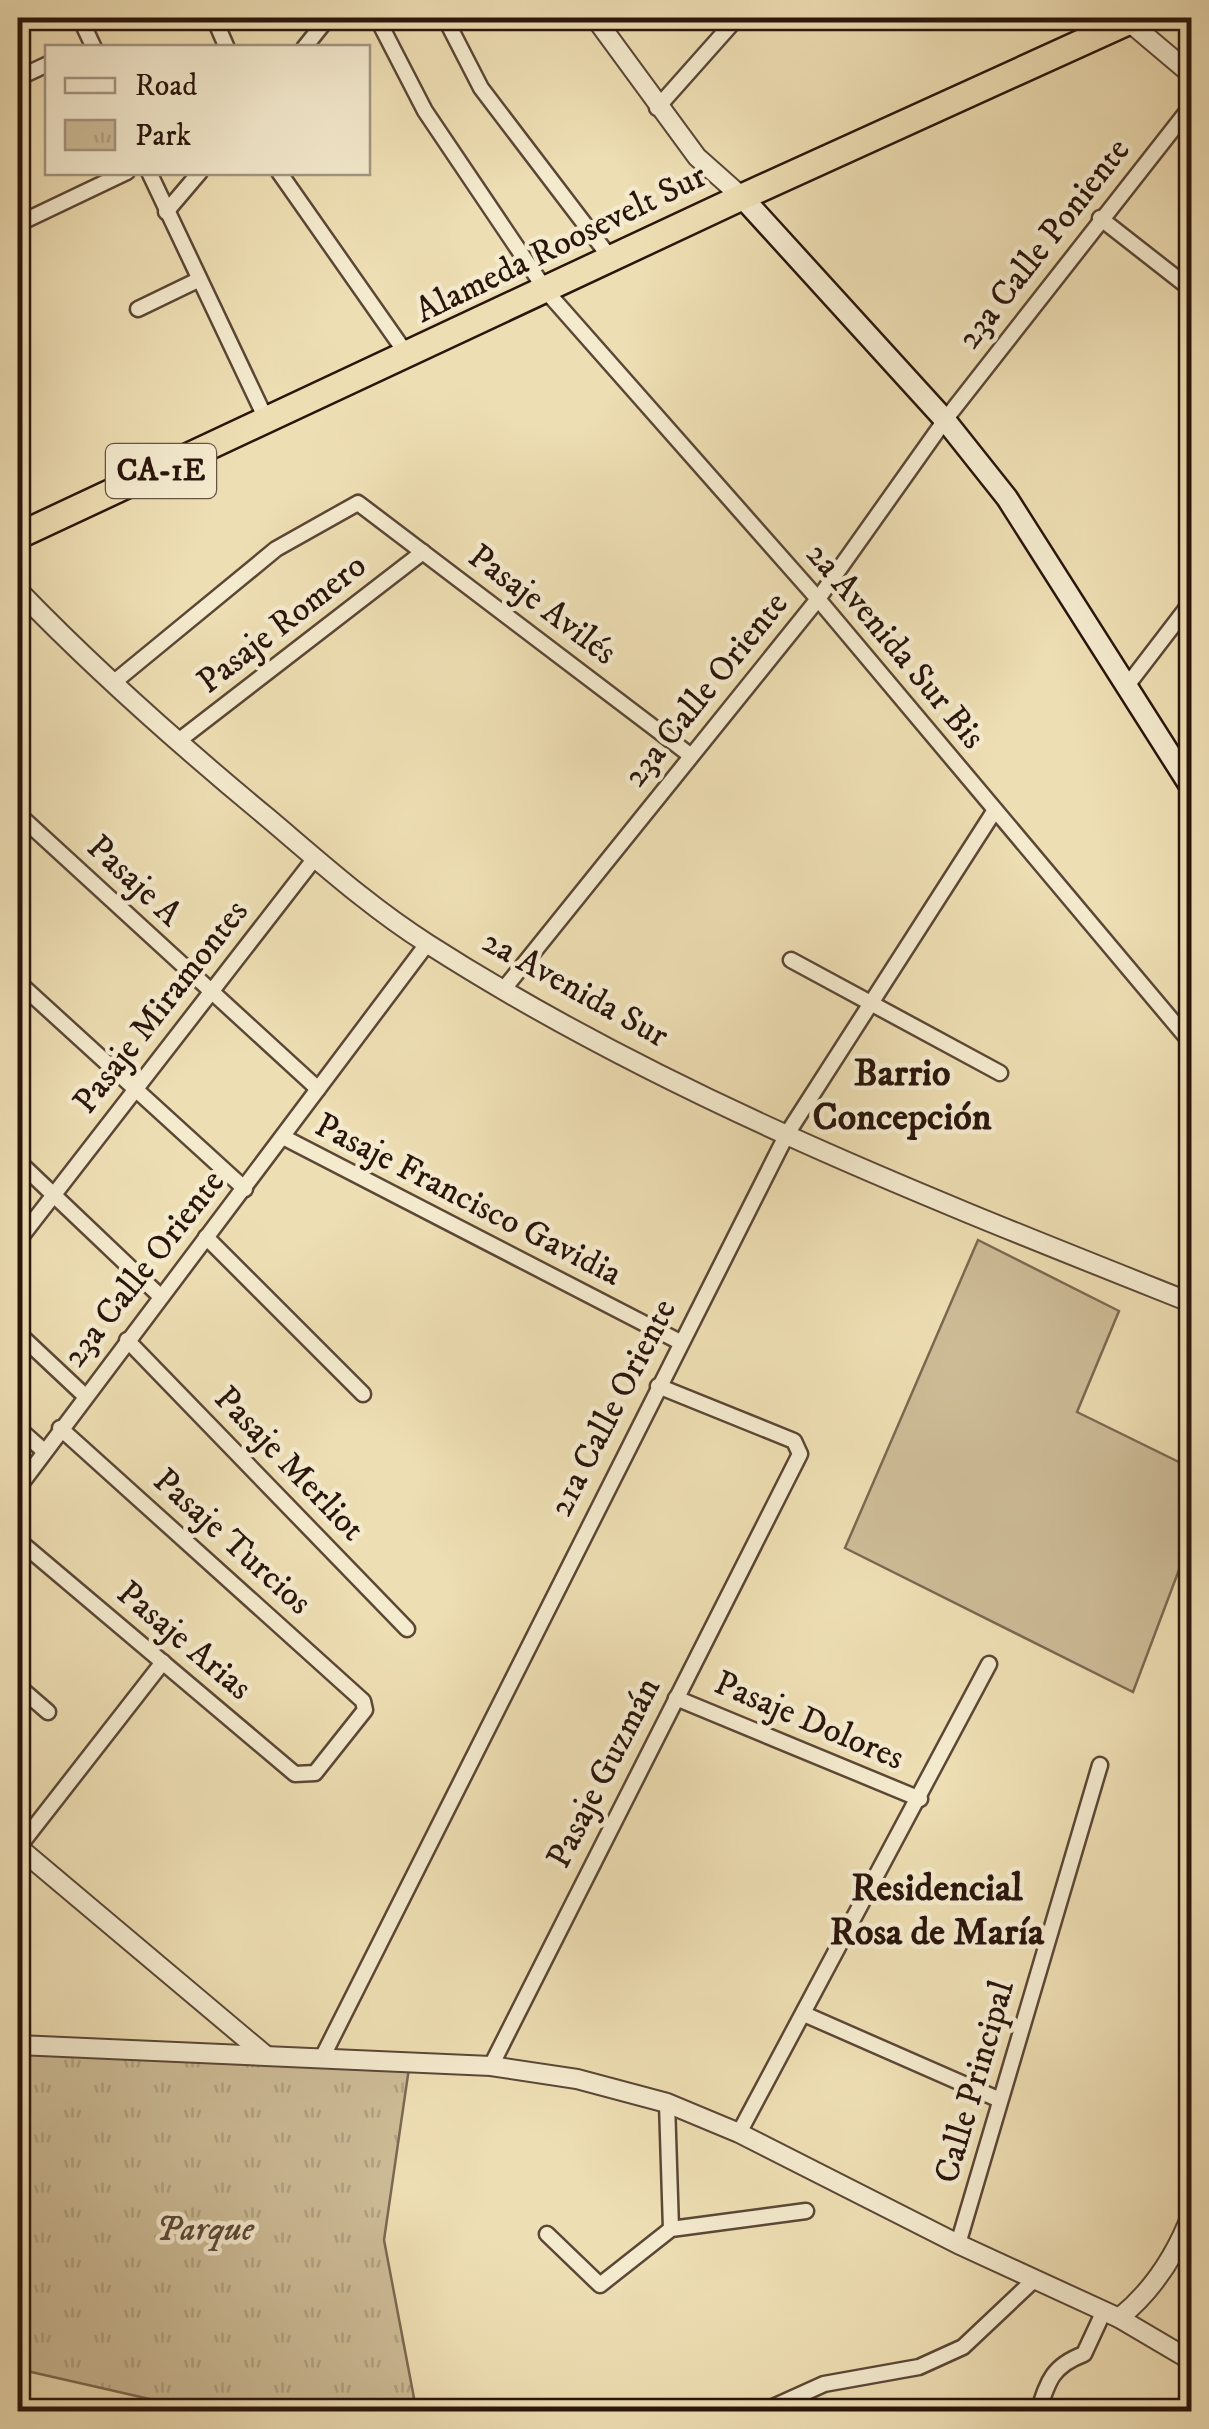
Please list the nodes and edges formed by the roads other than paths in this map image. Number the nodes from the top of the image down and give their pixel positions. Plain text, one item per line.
1 (80, 18) edge
2 (214, 18) edge
3 (328, 18) edge
4 (377, 18) edge
5 (445, 18) edge
6 (595, 18) edge
7 (736, 18) edge
8 (1132, 20) edge
9 (89, 45) edge
10 (227, 45) edge
11 (306, 45) edge
12 (45, 65) edge
13 (1192, 75) edge
14 (18, 78) edge
15 (1192, 105) edge
16 (657, 108) junction
17 (121, 175) edge
18 (149, 175) edge
19 (197, 175) edge
20 (280, 175) edge
21 (742, 196) junction
22 (166, 212) junction
23 (1100, 218) junction
24 (20, 223) dead end
25 (612, 260) junction
26 (198, 280) junction
27 (1192, 290) edge
28 (547, 292) junction
29 (138, 310) dead end
30 (408, 356) junction
31 (945, 420) junction
32 (267, 422) junction
33 (18, 536) edge
34 (423, 552) junction
35 (18, 590) edge
36 (818, 600) junction
37 (1192, 601) edge
38 (113, 683) junction
39 (1126, 687) junction
40 (177, 742) junction
41 (690, 755) junction
42 (1192, 789) edge
43 (995, 810) junction
44 (18, 814) edge
45 (315, 858) junction
46 (426, 944) junction
47 (791, 960) dead end
48 (18, 982) edge
49 (504, 990) junction
50 (210, 992) junction
51 (871, 1003) junction
52 (1192, 1044) edge
53 (1000, 1073) dead end
54 (318, 1089) junction
55 (134, 1090) junction
56 (787, 1134) junction
57 (283, 1138) junction
58 (18, 1161) edge
59 (246, 1188) junction
60 (54, 1194) junction
61 (206, 1237) junction
62 (18, 1240) edge
63 (160, 1296) junction
64 (1192, 1303) edge
65 (18, 1333) edge
66 (127, 1340) junction
67 (680, 1342) junction
68 (658, 1386) junction
69 (363, 1394) dead end
70 (84, 1395) junction
71 (18, 1428) edge
72 (60, 1428) junction
73 (44, 1451) junction
74 (18, 1488) edge
75 (18, 1540) edge
76 (407, 1629) dead end
77 (163, 1662) junction
78 (989, 1664) dead end
79 (18, 1686) edge
80 (676, 1698) junction
81 (48, 1712) dead end
82 (1100, 1765) dead end
83 (315, 1773) joint
84 (920, 1799) junction
85 (18, 1848) edge
86 (804, 2014) junction
87 (18, 2045) edge
88 (264, 2054) junction
89 (324, 2056) junction
90 (492, 2066) junction
91 (1000, 2100) junction
92 (667, 2103) junction
93 (739, 2133) junction
94 (806, 2211) dead end
95 (1192, 2213) edge
96 (671, 2230) junction
97 (546, 2234) dead end
98 (958, 2244) junction
99 (1034, 2280) junction
100 (1111, 2315) junction
101 (1192, 2361) edge
102 (762, 2412) edge
103 (1038, 2412) edge

1 - 9 street
2 - 10 street
3 - 11 street
4 - 28 street, 2a Avenida Sur Bis
5 - 25 street
6 - 16 street
7 - 16 street
8 - 13 street
8 - 21 highway, Alameda Roosevelt Sur / CA-1E
12 - 14 street
15 - 23 street, 23a Calle Poniente
16 - 21 street
17 - 24 street
18 - 22 street
19 - 22 street
20 - 30 street
21 - 25 highway, Alameda Roosevelt Sur / CA-1E
21 - 31 main road
22 - 26 street
23 - 27 street
23 - 31 street, 23a Calle Poniente
25 - 28 highway, Alameda Roosevelt Sur / CA-1E
26 - 29 street
26 - 32 street
28 - 30 highway, Alameda Roosevelt Sur / CA-1E
28 - 36 street, 2a Avenida Sur Bis
30 - 32 highway, Alameda Roosevelt Sur / CA-1E
31 - 36 street, 23a Calle Oriente
31 - 39 main road
32 - 33 highway, Alameda Roosevelt Sur / CA-1E
34 - 38 street, Pasaje Avilés
34 - 40 street, Pasaje Romero
34 - 41 street, Pasaje Avilés
35 - 38 street, 2a Avenida Sur
36 - 41 street, 23a Calle Oriente
36 - 43 street, 2a Avenida Sur Bis
37 - 39 street
38 - 40 street, 2a Avenida Sur
39 - 42 main road
40 - 45 street, 2a Avenida Sur
41 - 49 street, 23a Calle Oriente
43 - 51 street, 21a Calle Oriente
43 - 52 street, 2a Avenida Sur Bis
44 - 50 street, Pasaje A
45 - 46 street, 2a Avenida Sur
45 - 50 street, Pasaje Miramontes
46 - 49 street, 2a Avenida Sur
46 - 54 street, 23a Calle Oriente
47 - 51 street
48 - 55 street
49 - 56 street, 2a Avenida Sur
50 - 54 street, Pasaje A
50 - 55 street, Pasaje Miramontes
51 - 53 street
51 - 56 street, 21a Calle Oriente
54 - 57 street, 23a Calle Oriente
55 - 59 street
55 - 60 street, Pasaje Miramontes
56 - 64 street, 2a Avenida Sur
56 - 67 street, 21a Calle Oriente
57 - 59 street, 23a Calle Oriente
57 - 67 street, Pasaje Francisco Gavidia
58 - 60 street
59 - 61 street, 23a Calle Oriente
60 - 62 street, Pasaje Miramontes
60 - 63 street
61 - 63 street, 23a Calle Oriente
61 - 69 street
63 - 66 street, 23a Calle Oriente
65 - 70 street
66 - 70 street, 23a Calle Oriente
66 - 76 street, Pasaje Merliot
67 - 68 street, 21a Calle Oriente
68 - 80 street, Pasaje Guzmán
68 - 89 street, 21a Calle Oriente
70 - 72 street, 23a Calle Oriente
71 - 73 street
72 - 73 street, 23a Calle Oriente
72 - 83 street, Pasaje Turcios
73 - 74 street, 23a Calle Oriente
75 - 77 street, Pasaje Arias
77 - 83 street, Pasaje Arias
77 - 85 street
78 - 84 street
79 - 81 street
80 - 84 street, Pasaje Dolores
80 - 90 street, Pasaje Guzmán
82 - 91 street, Calle Principal
84 - 86 street
85 - 88 street
86 - 91 street
86 - 93 street
87 - 88 street
88 - 89 street
89 - 90 street
90 - 92 street
91 - 98 street, Calle Principal
92 - 93 street
92 - 96 street
93 - 98 street
94 - 96 street
95 - 100 street
96 - 97 street
98 - 99 street
99 - 100 street
99 - 102 street
100 - 101 street
100 - 103 street

